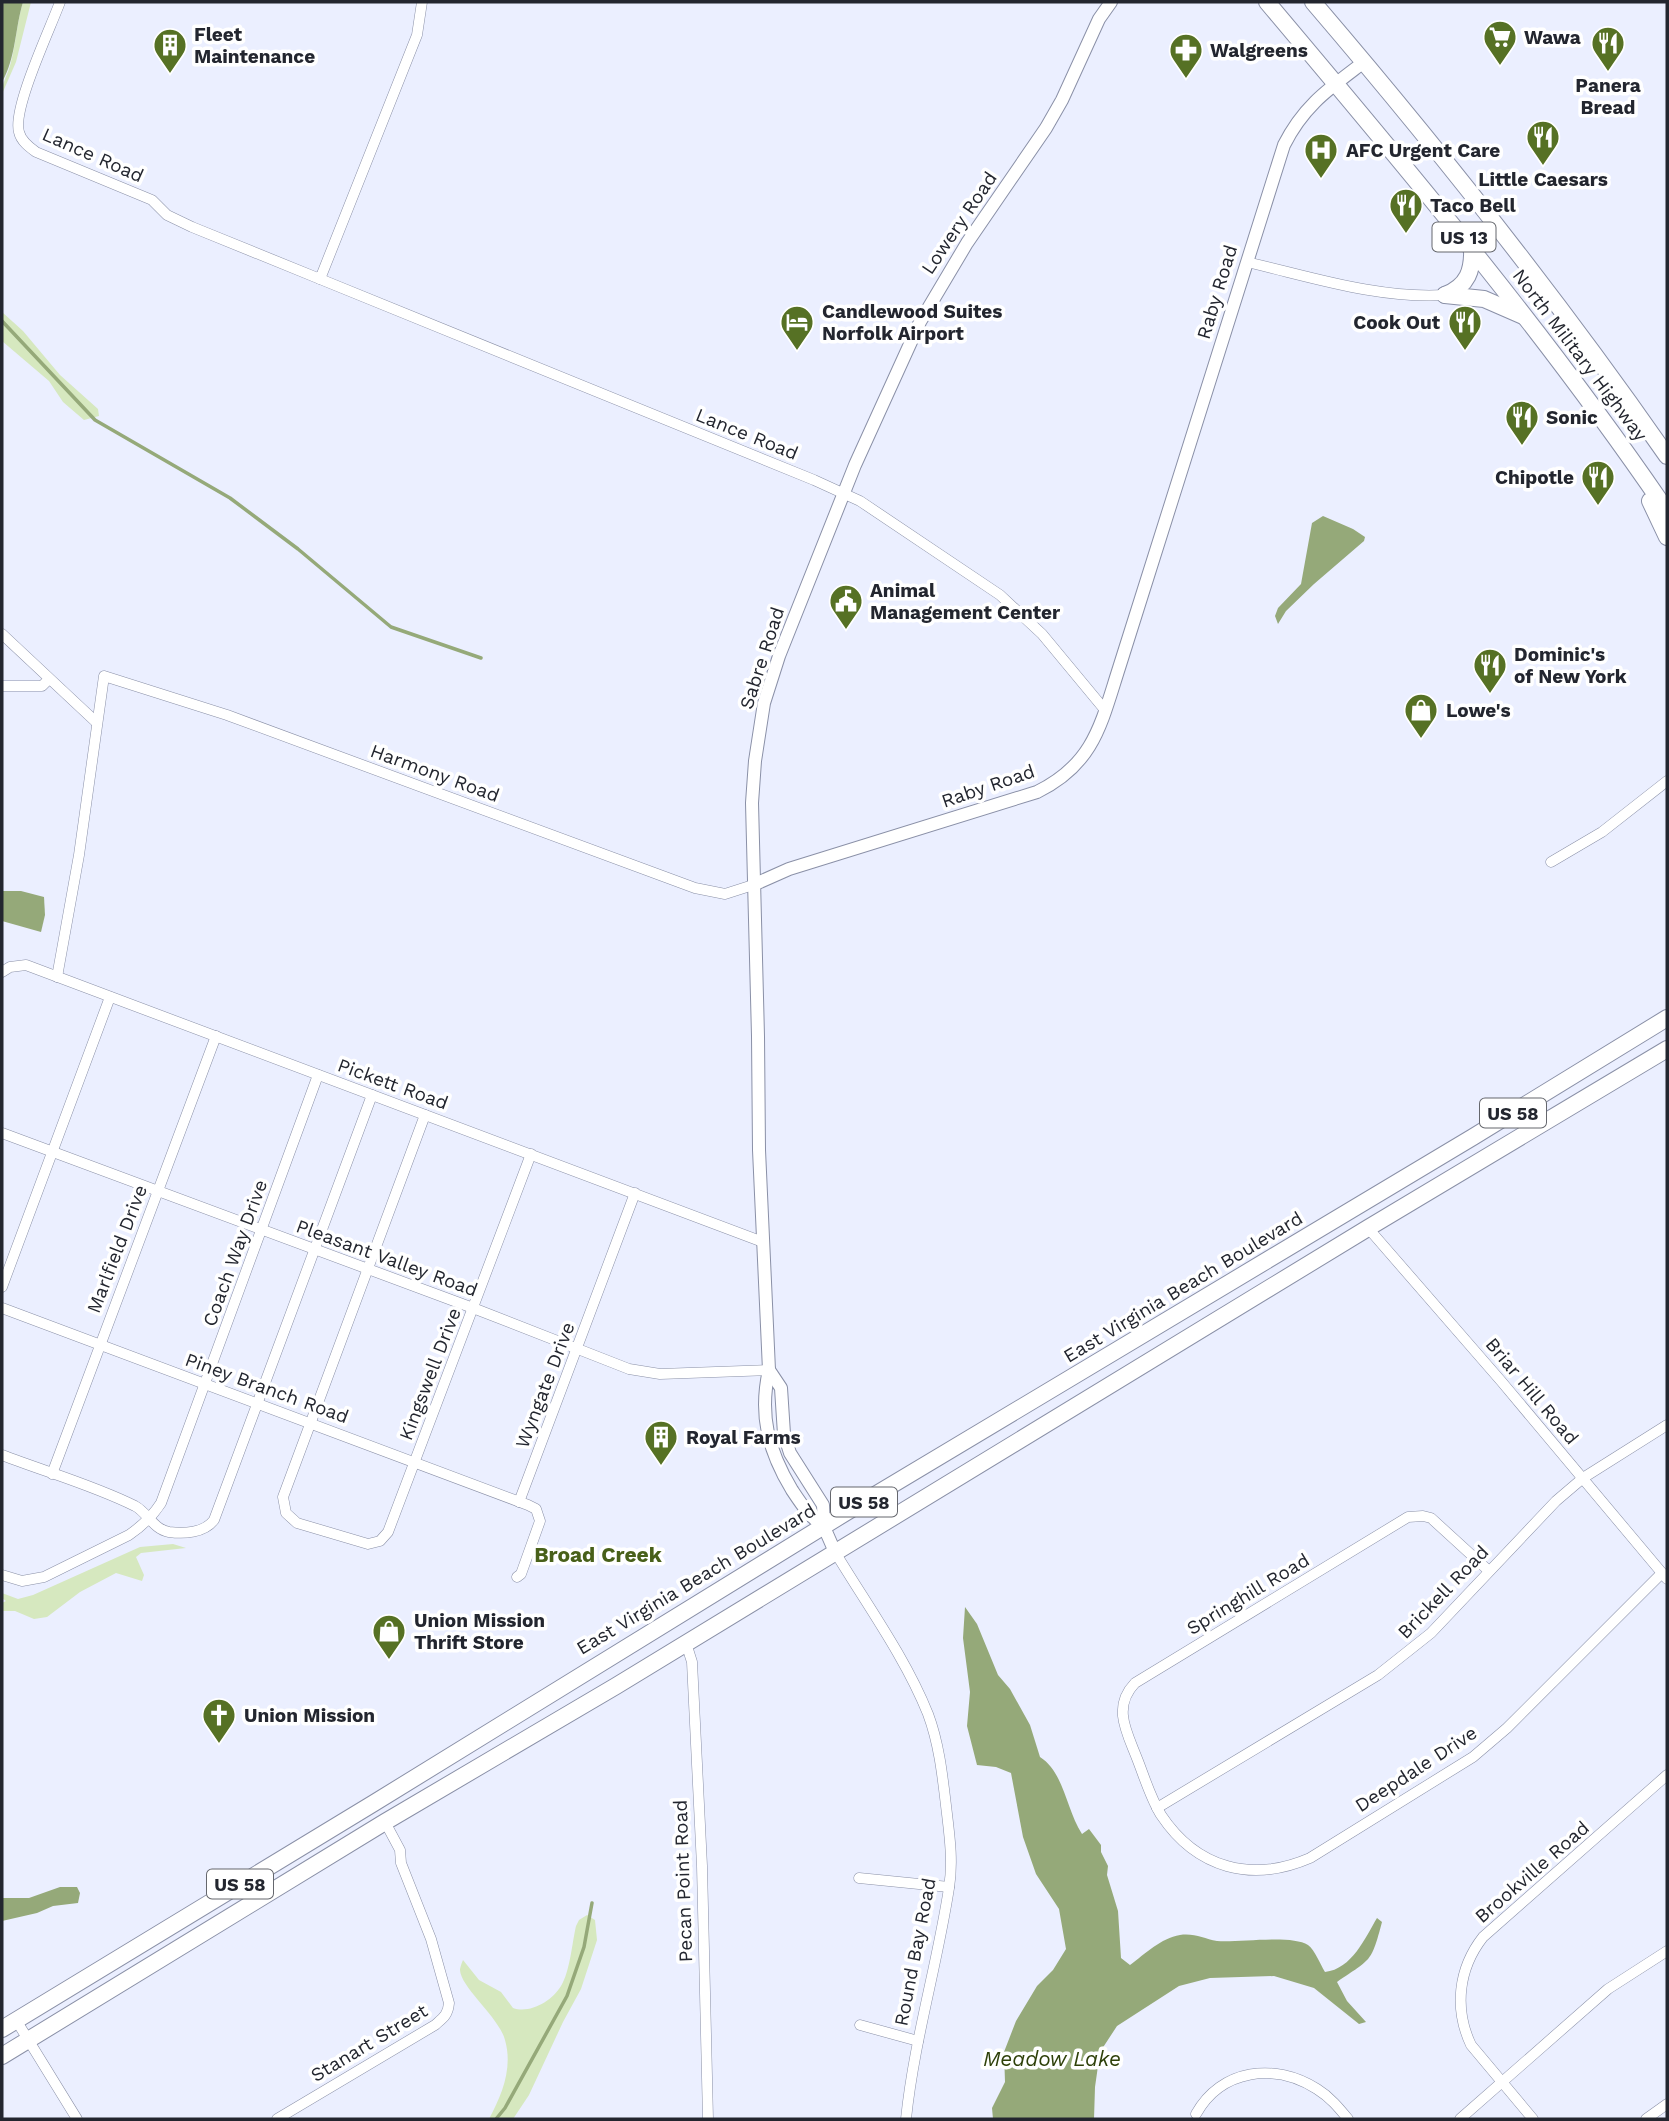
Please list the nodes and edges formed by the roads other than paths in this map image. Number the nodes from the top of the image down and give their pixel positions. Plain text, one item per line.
1 (61, 2) edge
2 (422, 2) edge
3 (1098, 2) edge
4 (1111, 2) edge
5 (1266, 2) edge
6 (1313, 2) edge
7 (1099, 19) junction
8 (1364, 62) junction
9 (1335, 83) junction
10 (1472, 247) junction
11 (1247, 262) junction
12 (320, 279) junction
13 (1445, 295) junction
14 (1528, 318) junction
15 (1647, 426) junction
16 (1667, 438) edge
17 (1626, 451) junction
18 (1667, 456) edge
19 (844, 493) junction
20 (1667, 511) edge
21 (1667, 537) edge
22 (2, 634) edge
23 (50, 679) junction
24 (2, 686) edge
25 (1105, 710) junction
26 (96, 722) junction
27 (1667, 781) edge
28 (1551, 862) dead end
29 (753, 885) junction
30 (6, 970) edge
31 (57, 977) junction
32 (110, 997) junction
33 (1667, 1018) edge
34 (216, 1036) junction
35 (1667, 1049) edge
36 (318, 1075) junction
37 (372, 1095) junction
38 (425, 1115) junction
39 (2, 1133) edge
40 (52, 1152) junction
41 (531, 1154) junction
42 (157, 1192) junction
43 (635, 1193) junction
44 (1368, 1228) junction
45 (262, 1231) junction
46 (763, 1242) junction
47 (315, 1251) junction
48 (368, 1270) junction
49 (2, 1287) edge
50 (2, 1308) edge
51 (473, 1308) junction
52 (100, 1345) junction
53 (577, 1348) junction
54 (769, 1370) junction
55 (205, 1384) junction
56 (258, 1404) junction
57 (310, 1422) junction
58 (1667, 1425) edge
59 (2, 1455) edge
60 (415, 1464) junction
61 (52, 1474) junction
62 (1583, 1478) junction
63 (519, 1502) junction
64 (150, 1519) junction
65 (824, 1527) junction
66 (835, 1552) junction
67 (1489, 1571) junction
68 (2, 1575) edge
69 (1665, 1576) edge
70 (517, 1577) dead end
71 (685, 1643) junction
72 (1667, 1775) edge
73 (1157, 1808) junction
74 (385, 1822) junction
75 (859, 1878) dead end
76 (949, 1887) junction
77 (1667, 1951) edge
78 (16, 2020) junction
79 (860, 2025) dead end
80 (2, 2029) edge
81 (29, 2040) junction
82 (918, 2041) junction
83 (2, 2056) edge
84 (1501, 2084) junction
85 (1667, 2104) edge
86 (1196, 2114) dead end
87 (77, 2119) edge
88 (276, 2119) edge
89 (708, 2119) edge
90 (906, 2119) edge
91 (1348, 2119) edge
92 (1460, 2119) edge
93 (1533, 2119) edge
94 (1646, 2119) edge

1 - 12 street, Lance Road
2 - 12 street
3 - 7 street, Lowery Road
4 - 7 street, Lowery Road
5 - 9 main road, North Military Highway / US 13
6 - 8 main road, North Military Highway / US 13
7 - 19 street, Lowery Road
8 - 9 street, Raby Road
8 - 15 main road, North Military Highway / US 13
9 - 10 main road, North Military Highway / US 13
9 - 11 street, Raby Road
10 - 13 main road
10 - 14 main road, North Military Highway / US 13
11 - 13 street
11 - 25 street, Raby Road
12 - 19 street, Lance Road
13 - 14 main road
14 - 17 main road, North Military Highway / US 13
15 - 16 main road
15 - 18 main road, North Military Highway / US 13
17 - 20 main road, North Military Highway / US 13
17 - 21 main road
19 - 25 street, Lance Road
19 - 29 street, Sabre Road
22 - 23 street
23 - 24 street
23 - 26 street
25 - 29 street, Raby Road
26 - 29 street, Harmony Road
26 - 31 street
27 - 28 street
29 - 46 street
30 - 31 street, Pickett Road
31 - 32 street, Pickett Road
32 - 34 street, Pickett Road
32 - 40 street
33 - 65 main road, East Virginia Beach Boulevard / US 58
34 - 36 street, Pickett Road
34 - 42 street, Marlfield Drive
35 - 44 main road, US 58
36 - 37 street, Pickett Road
36 - 45 street, Coach Way Drive
37 - 38 street, Pickett Road
37 - 47 street
38 - 41 street, Pickett Road
38 - 48 street
39 - 40 street, Pleasant Valley Road
40 - 42 street, Pleasant Valley Road
40 - 49 street
41 - 43 street, Pickett Road
41 - 51 street, Kingswell Drive
42 - 45 street, Pleasant Valley Road
42 - 52 street, Marlfield Drive
43 - 46 street, Pickett Road
43 - 53 street, Wyngate Drive
44 - 62 street, Briar Hill Road
44 - 66 main road, US 58
45 - 47 street, Pleasant Valley Road
45 - 55 street, Coach Way Drive
46 - 54 street
47 - 48 street, Pleasant Valley Road
47 - 56 street
48 - 51 street, Pleasant Valley Road
48 - 57 street
50 - 52 street, Piney Branch Road
51 - 53 street, Pleasant Valley Road
51 - 60 street, Kingswell Drive
52 - 55 street, Piney Branch Road
52 - 61 street, Marlfield Drive
53 - 54 street, Pleasant Valley Road
53 - 63 street, Wyngate Drive
54 - 65 street
55 - 56 street, Piney Branch Road
55 - 64 street, Coach Way Drive
56 - 57 street, Piney Branch Road
56 - 64 street
57 - 60 street, Piney Branch Road
57 - 60 street, Kingswell Drive
58 - 62 street, Brickell Road
59 - 61 street
60 - 63 street, Piney Branch Road
61 - 64 street
62 - 67 street, Brickell Road
62 - 69 street, Briar Hill Road
63 - 70 street
64 - 68 street
65 - 66 street, Round Bay Road
65 - 78 main road, East Virginia Beach Boulevard / US 58
66 - 71 main road, US 58
66 - 76 street, Round Bay Road
67 - 73 street, Brickell Road
67 - 73 street, Springhill Road
69 - 73 street, Deepdale Drive
71 - 74 main road, US 58
71 - 89 street, Pecan Point Road
72 - 84 street, Brookville Road
74 - 81 main road, US 58
74 - 88 street, Stanart Street
75 - 76 street
76 - 82 street, Round Bay Road
77 - 84 street
78 - 80 main road, East Virginia Beach Boulevard / US 58
78 - 81 street
79 - 82 street
81 - 83 main road, US 58
81 - 87 street
82 - 90 street, Round Bay Road
84 - 92 street
84 - 93 street, Brookville Road
85 - 94 street
86 - 91 street

